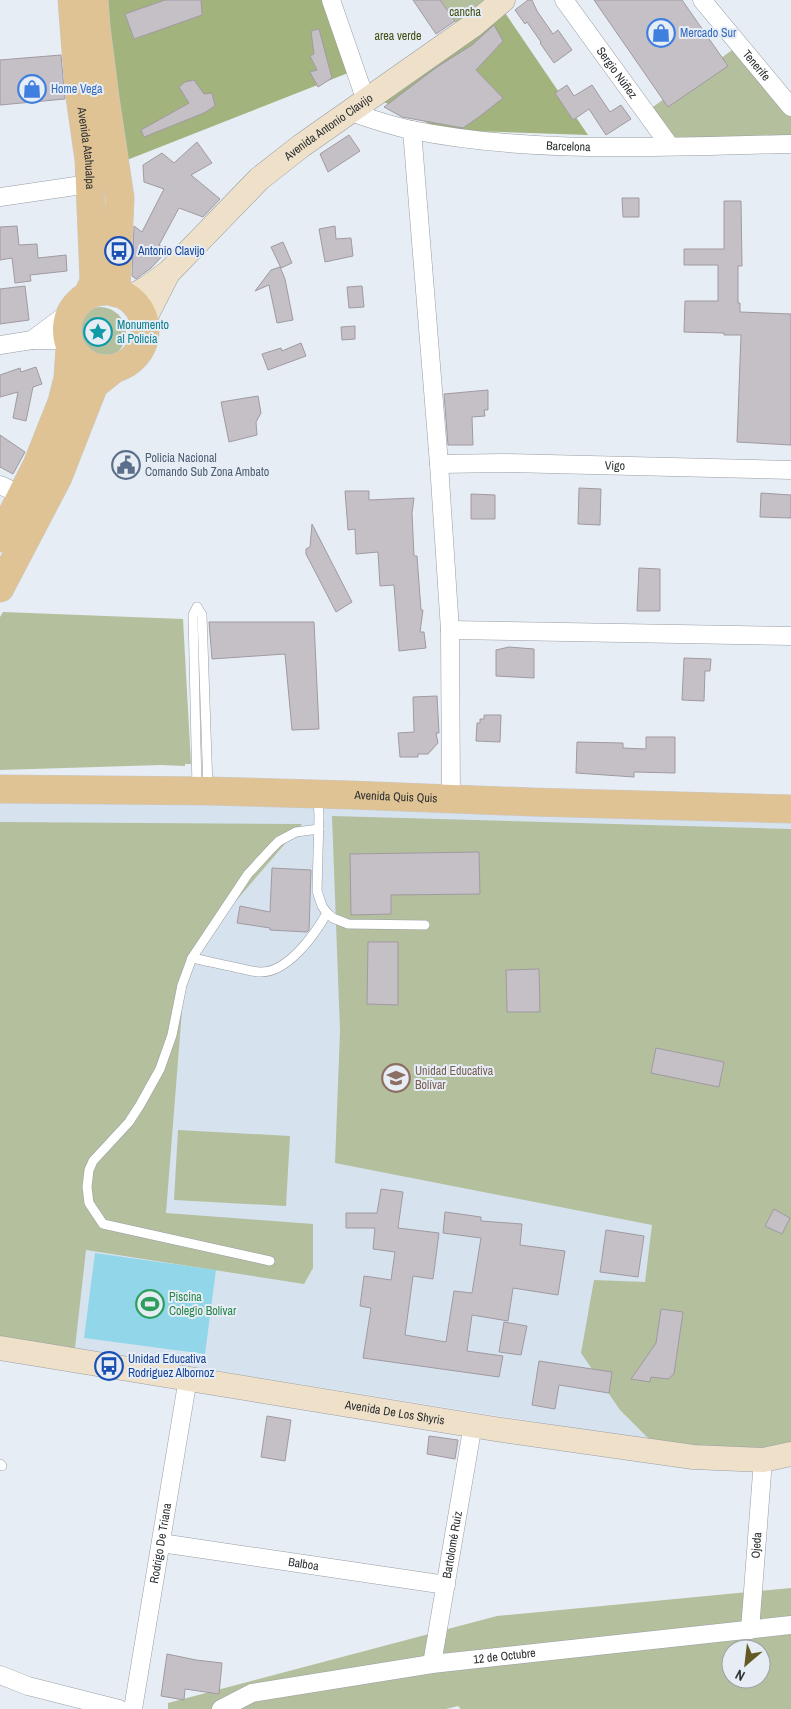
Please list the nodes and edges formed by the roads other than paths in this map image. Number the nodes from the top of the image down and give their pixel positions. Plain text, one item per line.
1 (72, 0) edge
2 (94, 0) edge
3 (331, 0) edge
4 (502, 0) edge
5 (564, 0) edge
6 (702, 0) edge
7 (358, 106) junction
8 (791, 107) edge
9 (412, 130) junction
10 (791, 144) edge
11 (670, 146) junction
12 (89, 184) junction
13 (0, 197) edge
14 (80, 303) junction
15 (130, 304) junction
16 (32, 340) junction
17 (69, 343) junction
18 (0, 345) edge
19 (114, 369) junction
20 (439, 464) junction
21 (791, 470) edge
22 (10, 492) edge
23 (0, 538) edge
24 (0, 588) edge
25 (450, 630) junction
26 (791, 636) edge
27 (0, 789) edge
28 (203, 791) junction
29 (318, 794) junction
30 (451, 799) junction
31 (791, 809) edge
32 (319, 829) junction
33 (327, 913) junction
34 (425, 925) dead end
35 (192, 958) junction
36 (270, 1261) dead end
37 (0, 1348) edge
38 (188, 1378) junction
39 (473, 1424) junction
40 (791, 1454) edge
41 (763, 1460) junction
42 (161, 1543) junction
43 (446, 1585) junction
44 (791, 1625) edge
45 (750, 1630) junction
46 (432, 1664) junction
47 (0, 1675) edge
48 (119, 1709) edge
49 (133, 1709) edge
50 (221, 1709) edge

1 - 12 main road, Avenida Atahualpa
2 - 15 main road, Avenida Atahualpa
3 - 7 street
4 - 7 street, Avenida Antonio Clavijo
5 - 11 street, Sergio Núñez
6 - 8 street, Tenerife
7 - 9 street, Barcelona
7 - 15 street, Avenida Antonio Clavijo
9 - 11 street, Barcelona
9 - 20 street
10 - 11 street, Barcelona
12 - 13 street
12 - 14 main road, Avenida Atahualpa
14 - 15 main road
14 - 16 street
14 - 17 main road
15 - 19 main road
16 - 17 street
16 - 18 street
17 - 19 main road
17 - 22 main road
19 - 24 main road
20 - 21 street, Vigo
20 - 25 street
22 - 23 main road
25 - 26 street
25 - 30 street
27 - 28 main road, Avenida Quis Quis
28 - 28 lane
28 - 29 main road, Avenida Quis Quis
29 - 30 main road, Avenida Quis Quis
29 - 32 lane
30 - 31 main road, Avenida Quis Quis
32 - 33 lane
32 - 35 lane
33 - 34 lane
33 - 35 lane
35 - 36 lane
37 - 38 street, Avenida De Los Shyris
38 - 39 street, Avenida De Los Shyris
38 - 42 street, Rodrigo De Triana
39 - 41 street, Avenida De Los Shyris
39 - 43 street, Bartolomé Ruiz
40 - 41 street, Avenida De Los Shyris
41 - 45 street, Ojeda
42 - 43 street, Balboa
42 - 49 street, Rodrigo De Triana
43 - 46 street, Bartolomé Ruiz
44 - 45 street, 12 de Octubre
45 - 46 street, 12 de Octubre
46 - 50 street, 12 de Octubre
47 - 48 street

